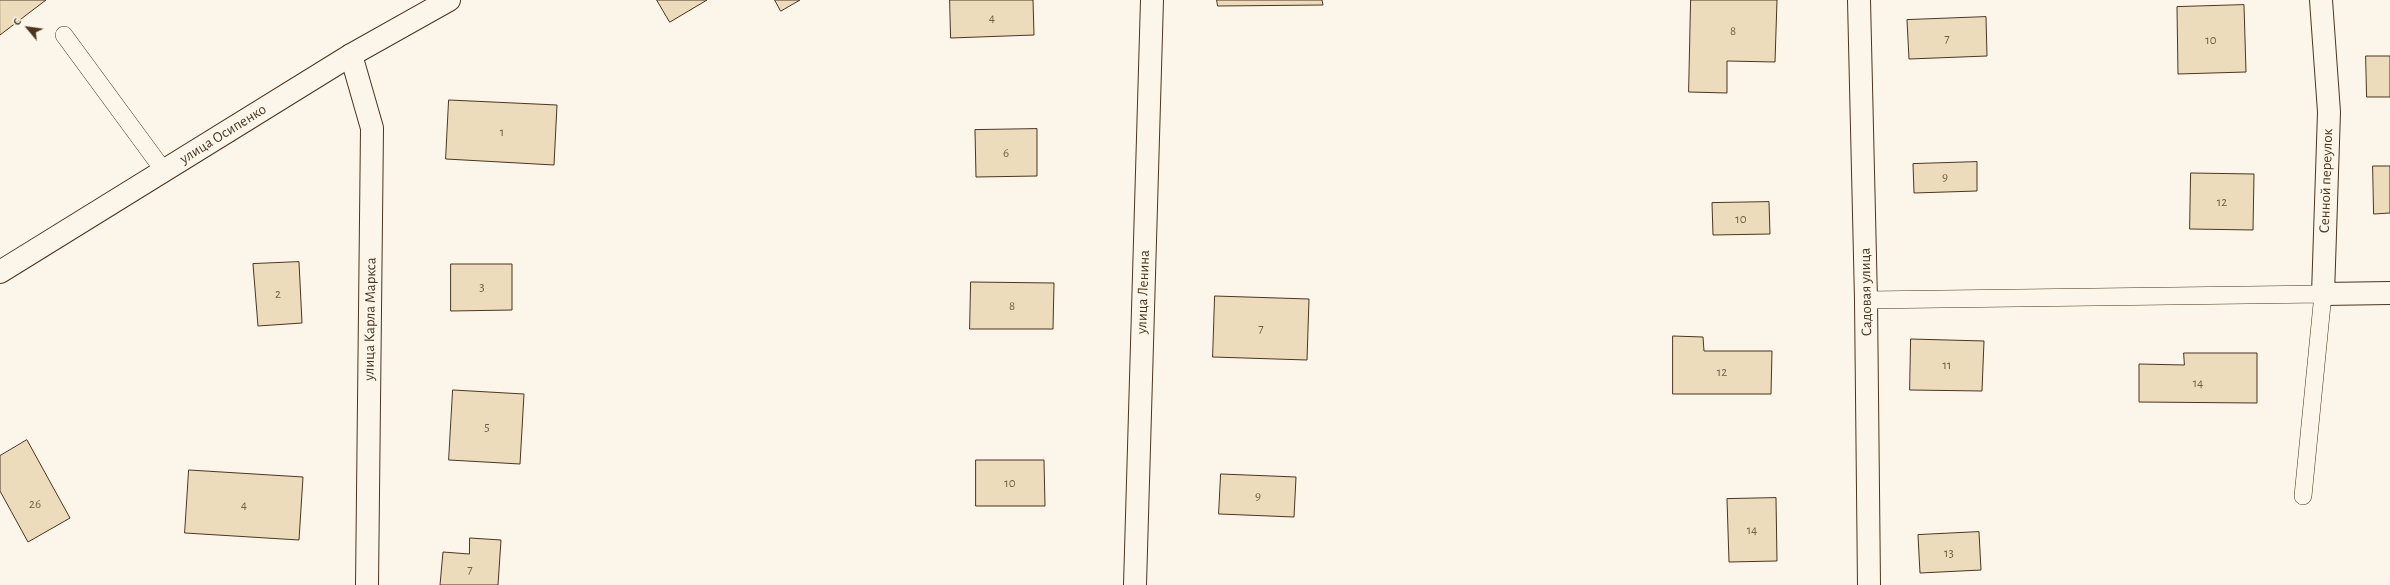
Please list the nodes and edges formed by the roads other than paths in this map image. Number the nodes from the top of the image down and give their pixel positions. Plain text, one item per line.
1 (449, 0) edge
2 (1152, 0) edge
3 (1859, 0) edge
4 (2321, 0) edge
5 (64, 35) dead end
6 (352, 55) junction
7 (164, 171) junction
8 (0, 272) edge
9 (2390, 293) edge
10 (2323, 294) junction
11 (1866, 300) junction
12 (2303, 496) dead end
13 (367, 585) edge
14 (1135, 585) edge
15 (1870, 585) edge

1 - 6 street, улица Осипенко
2 - 14 street, улица Ленина
3 - 11 street, Садовая улица
4 - 10 street, Сенной переулок
5 - 7 lane
6 - 7 street, улица Осипенко
6 - 13 street, улица Карла Маркса
7 - 8 street, улица Осипенко
9 - 10 street
10 - 11 lane
10 - 12 lane
11 - 15 street, Садовая улица

